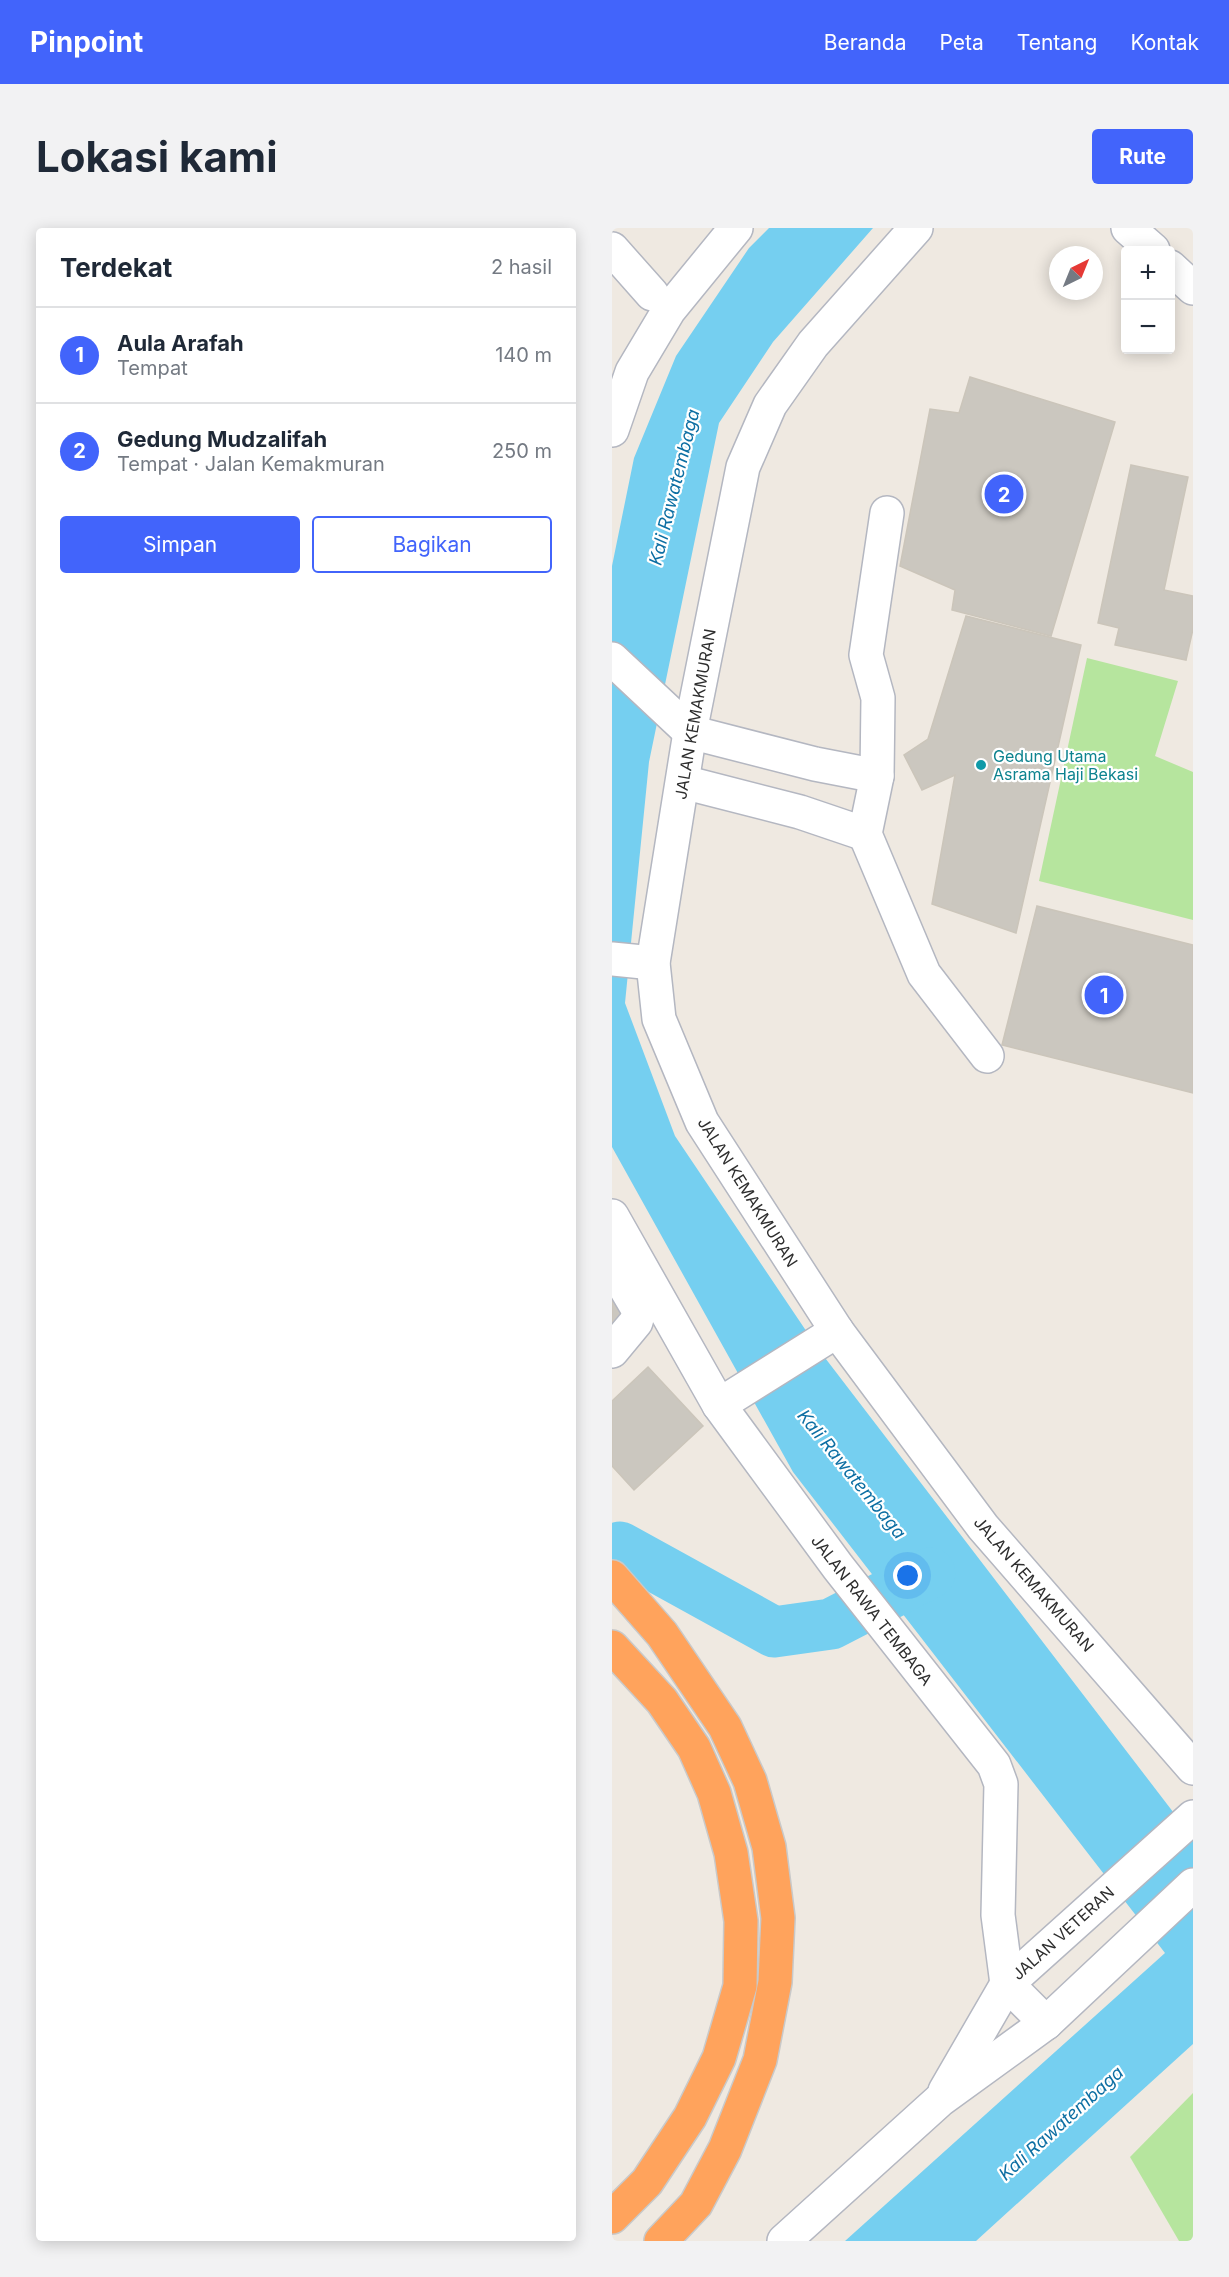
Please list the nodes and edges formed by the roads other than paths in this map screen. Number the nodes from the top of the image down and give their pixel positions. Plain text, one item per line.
1 (735, 228) edge
2 (916, 228) edge
3 (1128, 228) edge
4 (1148, 246) edge
5 (612, 249) edge
6 (1175, 272) edge
7 (1193, 288) edge
8 (652, 294) dead end
9 (612, 430) edge
10 (887, 513) dead end
11 (612, 659) edge
12 (678, 722) junction
13 (877, 776) junction
14 (683, 782) junction
15 (865, 834) junction
16 (632, 961) edge
17 (987, 1056) dead end
18 (612, 1216) edge
19 (612, 1265) edge
20 (832, 1334) junction
21 (612, 1351) edge
22 (724, 1401) junction
23 (612, 1577) edge
24 (612, 1647) edge
25 (1193, 1768) edge
26 (1190, 1820) edge
27 (1193, 1885) edge
28 (1018, 1973) junction
29 (1057, 2013) junction
30 (940, 2100) junction
31 (612, 2217) edge
32 (661, 2241) edge
33 (784, 2241) edge

1 - 9 street
2 - 12 street, JALAN KEMAKMURAN
3 - 4 street
5 - 8 street
6 - 7 street
10 - 13 street
11 - 12 street
12 - 13 street
12 - 14 street, JALAN KEMAKMURAN
13 - 15 street
14 - 15 street
14 - 16 street, JALAN KEMAKMURAN
15 - 17 street
16 - 20 street, JALAN KEMAKMURAN
18 - 22 street, JALAN RAWA TEMBAGA
19 - 21 street
20 - 22 street
20 - 25 street, JALAN KEMAKMURAN
22 - 28 street, JALAN RAWA TEMBAGA
23 - 32 highway
24 - 31 highway
26 - 28 street, JALAN VETERAN
27 - 29 street, JALAN VETERAN
28 - 29 street
28 - 30 street, JALAN VETERAN
29 - 30 street, JALAN VETERAN
30 - 33 street, JALAN VETERAN

